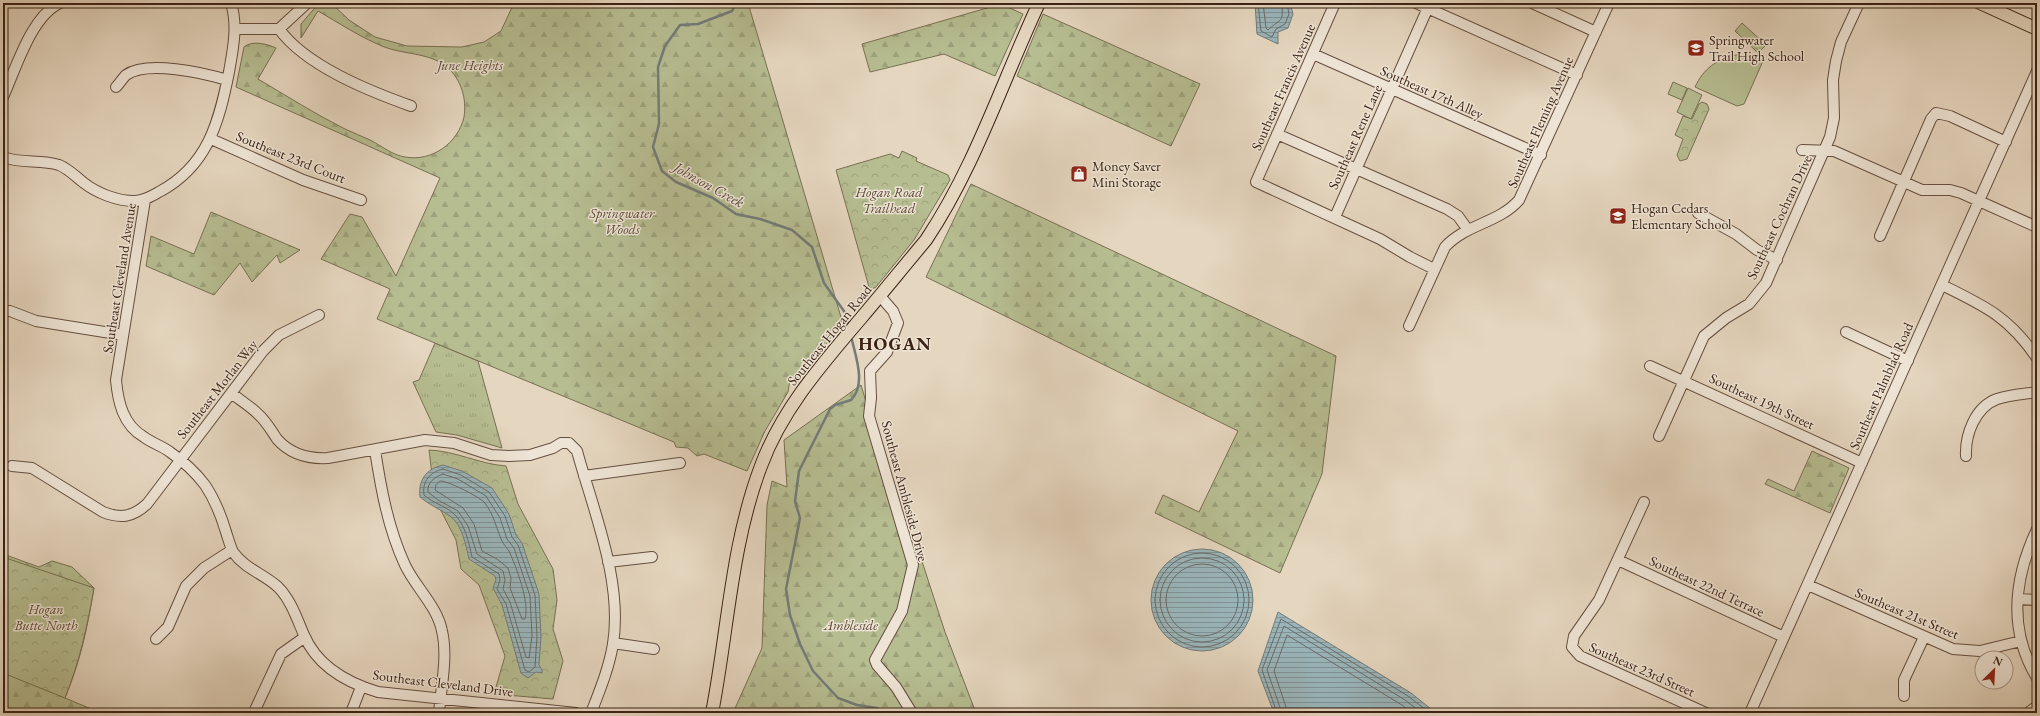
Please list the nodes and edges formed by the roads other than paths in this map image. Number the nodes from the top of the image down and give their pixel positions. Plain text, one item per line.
1 (60, 3) edge
2 (231, 3) edge
3 (307, 3) edge
4 (1039, 3) edge
5 (1335, 3) edge
6 (1416, 3) edge
7 (1532, 3) edge
8 (1609, 3) edge
9 (1859, 3) edge
10 (1980, 3) edge
11 (1429, 6) edge
12 (235, 29) junction
13 (279, 29) junction
14 (2037, 29) edge
15 (1596, 32) junction
16 (1313, 54) junction
17 (2037, 71) edge
18 (1577, 75) junction
19 (227, 80) junction
20 (116, 87) dead end
21 (1392, 89) junction
22 (3, 97) edge
23 (411, 106) dead end
24 (1277, 134) junction
25 (211, 139) junction
26 (2006, 142) junction
27 (1802, 150) dead end
28 (1825, 151) junction
29 (1541, 155) junction
30 (3, 157) edge
31 (1356, 169) junction
32 (1904, 182) junction
33 (145, 200) junction
34 (361, 200) dead end
35 (1979, 201) junction
36 (1698, 213) dead end
37 (1335, 217) junction
38 (2037, 227) edge
39 (1468, 230) junction
40 (1880, 236) dead end
41 (1777, 260) junction
42 (1434, 269) junction
43 (1942, 285) junction
44 (880, 296) junction
45 (3, 311) edge
46 (319, 315) dead end
47 (1409, 326) dead end
48 (1846, 332) dead end
49 (124, 335) junction
50 (2037, 358) edge
51 (1908, 361) junction
52 (1650, 366) dead end
53 (1684, 381) junction
54 (2037, 392) edge
55 (231, 393) junction
56 (118, 399) joint
57 (1658, 436) dead end
58 (375, 450) junction
59 (1966, 456) dead end
60 (181, 460) junction
61 (680, 463) dead end
62 (1862, 463) junction
63 (12, 466) dead end
64 (584, 476) junction
65 (1644, 502) dead end
66 (2037, 529) edge
67 (232, 550) junction
68 (652, 557) dead end
69 (1618, 560) junction
70 (608, 562) junction
71 (1808, 585) junction
72 (2018, 599) junction
73 (2037, 600) edge
74 (305, 637) junction
75 (1784, 637) junction
76 (1924, 637) junction
77 (156, 638) dead end
78 (2021, 642) junction
79 (613, 643) junction
80 (654, 649) dead end
81 (2037, 678) edge
82 (361, 687) junction
83 (1904, 696) dead end
84 (440, 699) junction
85 (2037, 706) edge
86 (255, 710) dead end
87 (352, 713) edge
88 (438, 713) edge
89 (576, 713) edge
90 (591, 713) edge
91 (712, 713) edge
92 (912, 713) edge
93 (1706, 713) edge
94 (1750, 713) edge
95 (2028, 713) edge

1 - 22 street
2 - 12 street, Southeast Cleveland Avenue
3 - 13 street
4 - 44 main road, Southeast Hogan Road
5 - 16 street, Southeast Francis Avenue
6 - 11 street
7 - 15 street
8 - 15 street, Southeast Fleming Avenue
9 - 28 street, Southeast Cochran Drive
10 - 14 main road
11 - 18 street
11 - 21 street, Southeast Rene Lane
12 - 13 street
12 - 19 street, Southeast Cleveland Avenue
13 - 23 street
15 - 18 street, Southeast Fleming Avenue
16 - 21 street, Southeast 17th Alley
16 - 24 street, Southeast Francis Avenue
17 - 26 street, Southeast Palmblad Road
18 - 29 street, Southeast Fleming Avenue
19 - 20 street
19 - 25 street, Southeast Cleveland Avenue
21 - 29 street, Southeast 17th Alley
21 - 31 street, Southeast Rene Lane
24 - 31 street
24 - 37 street, Southeast Francis Avenue
25 - 33 street, Southeast Cleveland Avenue
25 - 34 street, Southeast 23rd Court
26 - 32 street
26 - 35 street, Southeast Palmblad Road
27 - 28 street
28 - 32 street
28 - 41 street, Southeast Cochran Drive
29 - 39 street, Southeast Fleming Avenue
30 - 33 street
31 - 37 street, Southeast Rene Lane
31 - 39 street
32 - 35 street
32 - 40 street
33 - 49 street, Southeast Cleveland Avenue
35 - 38 street
35 - 43 street, Southeast Palmblad Road
36 - 41 street
37 - 42 street
39 - 42 street, Southeast Fleming Avenue
41 - 53 street, Southeast Cochran Drive
42 - 47 street, Southeast Fleming Avenue
43 - 50 street
43 - 51 street, Southeast Palmblad Road
44 - 91 main road, Southeast Hogan Road
44 - 92 street, Southeast Ambleside Drive
45 - 49 street
46 - 55 street, Southeast Morlan Way
48 - 51 street
49 - 56 street, Southeast Cleveland Avenue
51 - 62 street, Southeast Palmblad Road
52 - 53 street, Southeast 19th Street
53 - 57 street, Southeast Cochran Drive
53 - 62 street, Southeast 19th Street
54 - 59 street
55 - 58 street
55 - 60 street, Southeast Morlan Way
56 - 60 street, Southeast Cleveland Drive
58 - 64 street
58 - 84 street
60 - 63 street, Southeast Morlan Way
60 - 67 street, Southeast Cleveland Drive
61 - 64 street
62 - 71 street, Southeast Palmblad Road
64 - 70 street
65 - 69 street
66 - 72 street
67 - 74 street, Southeast Cleveland Drive
67 - 77 street
68 - 70 street
69 - 75 street, Southeast 22nd Terrace
69 - 93 street, Southeast 23rd Street
70 - 79 street
71 - 75 street, Southeast Palmblad Road
71 - 76 street, Southeast 21st Street
72 - 73 street
72 - 78 street
74 - 82 street, Southeast Cleveland Drive
74 - 86 street
75 - 94 street, Southeast Palmblad Road
76 - 78 street, Southeast 21st Street
76 - 83 street
78 - 81 street
79 - 80 street
79 - 90 street
82 - 84 street, Southeast Cleveland Drive
82 - 87 street
84 - 88 street
84 - 89 street, Southeast Cleveland Drive
85 - 95 street

